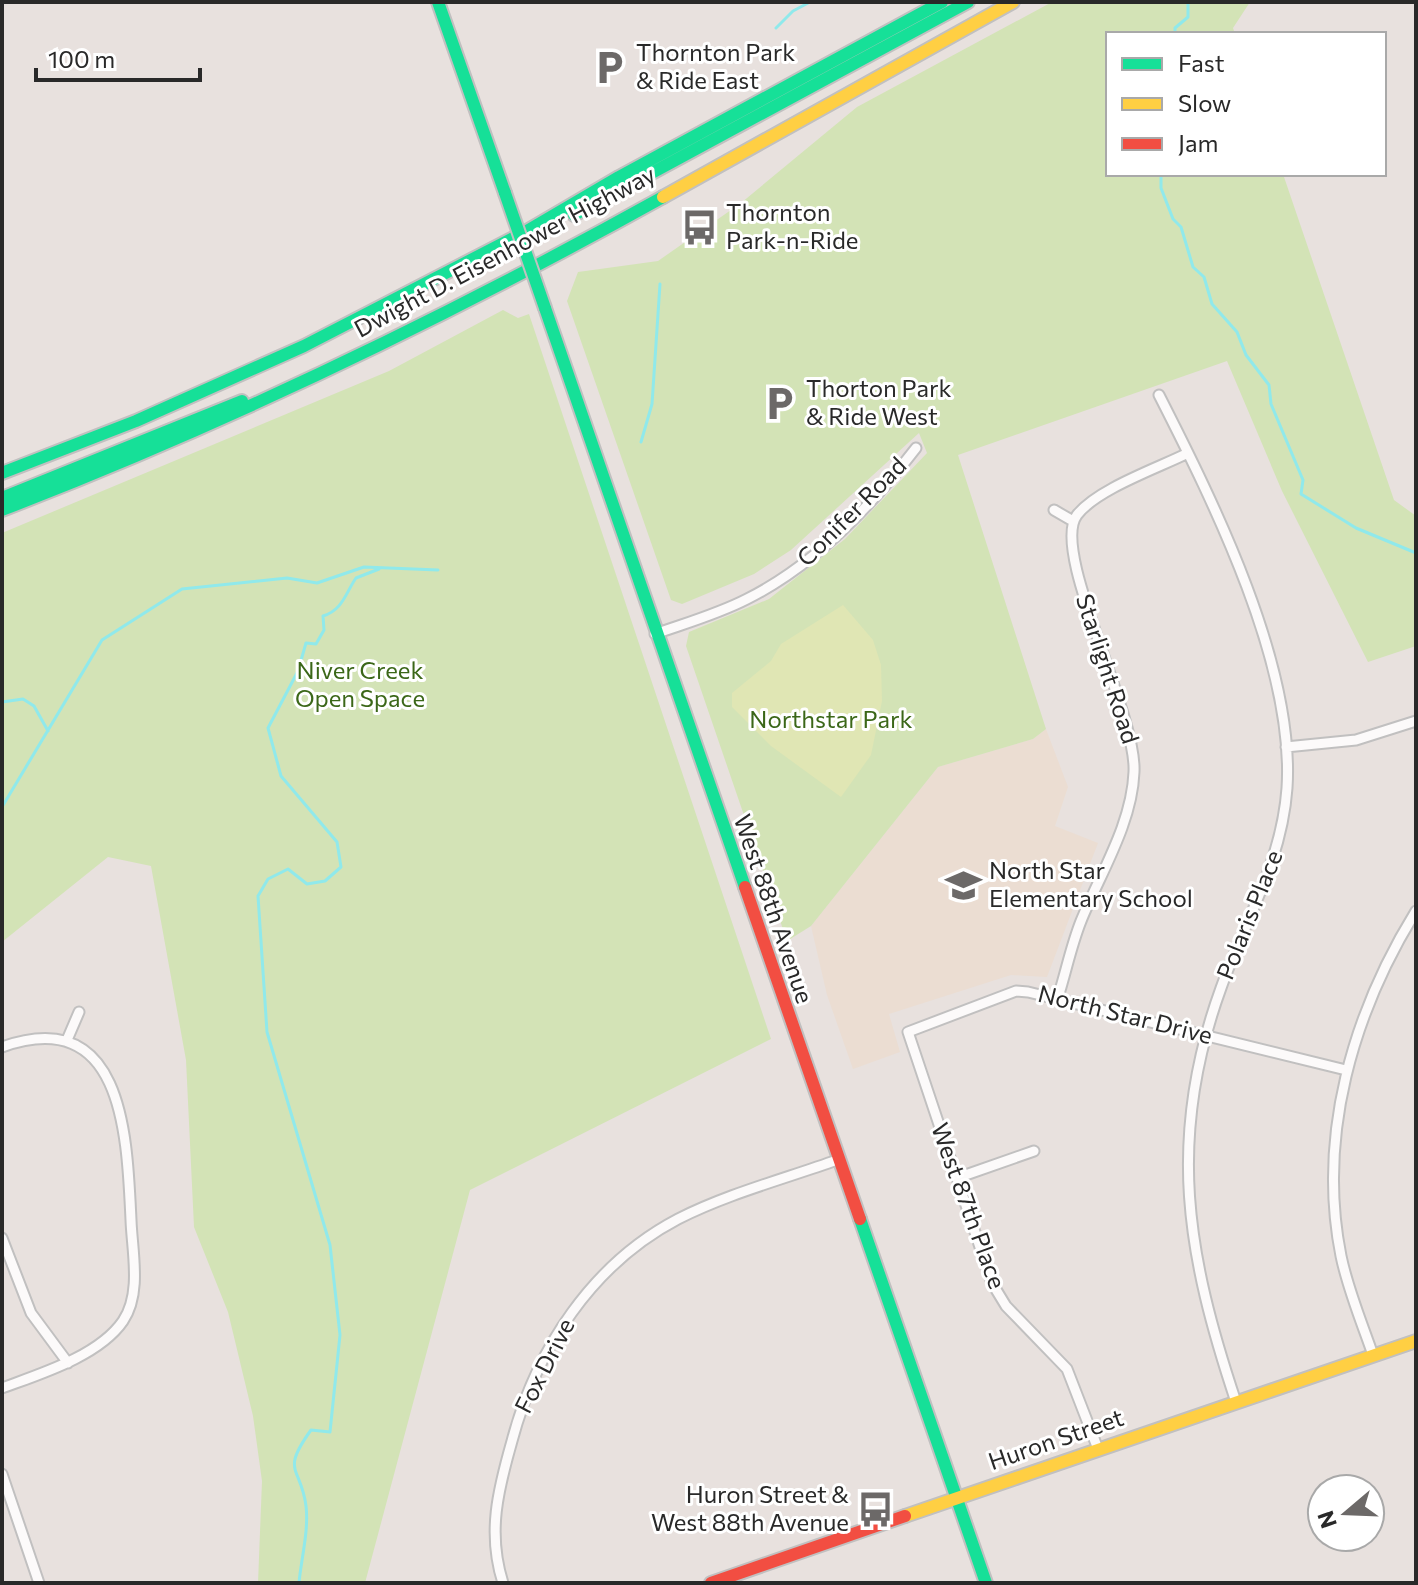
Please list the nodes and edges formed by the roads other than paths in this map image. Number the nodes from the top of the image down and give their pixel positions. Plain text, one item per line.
1 (438, 2) edge
2 (942, 2) edge
3 (968, 2) edge
4 (1013, 2) edge
5 (527, 231) junction
6 (308, 380) junction
7 (1159, 395) dead end
8 (916, 448) dead end
9 (1188, 453) junction
10 (2, 473) edge
11 (2, 498) edge
12 (2, 510) edge
13 (1054, 510) dead end
14 (1073, 521) junction
15 (655, 634) junction
16 (1416, 721) edge
17 (1286, 747) junction
18 (1416, 911) edge
19 (1058, 997) junction
20 (79, 1012) dead end
21 (908, 1032) joint
22 (1206, 1034) junction
23 (67, 1040) junction
24 (2, 1047) edge
25 (1346, 1070) junction
26 (1034, 1151) dead end
27 (837, 1160) junction
28 (957, 1178) junction
29 (2, 1238) edge
30 (1416, 1341) edge
31 (1373, 1355) junction
32 (68, 1363) junction
33 (2, 1388) edge
34 (1236, 1402) junction
35 (1098, 1449) junction
36 (2, 1474) edge
37 (955, 1498) junction
38 (39, 1583) edge
39 (503, 1583) edge
40 (711, 1583) edge
41 (986, 1583) edge

1 - 15 main road, West 88th Avenue, bridge
2 - 5 main road, Dwight D. Eisenhower Highway
3 - 5 main road
4 - 6 main road, Dwight D. Eisenhower Highway
5 - 10 main road, Dwight D. Eisenhower Highway
6 - 11 main road
6 - 12 main road, Dwight D. Eisenhower Highway
7 - 9 street, Polaris Place
8 - 15 street, Conifer Road
9 - 14 street
9 - 17 street, Polaris Place
13 - 14 street
14 - 19 street, Starlight Road
15 - 27 main road, West 88th Avenue
16 - 17 street
17 - 22 street, Polaris Place
18 - 25 street
19 - 21 street, North Star Drive
19 - 22 street, North Star Drive
20 - 23 street
21 - 28 street, West 87th Place
22 - 25 street, North Star Drive
22 - 34 street, Polaris Place
23 - 24 street
23 - 32 street
25 - 31 street
26 - 28 street
27 - 37 main road, West 88th Avenue
27 - 39 street, Fox Drive
28 - 35 street, West 87th Place
29 - 32 street
30 - 31 main road, Huron Street
31 - 34 main road, Huron Street
32 - 33 street
34 - 35 main road, Huron Street
35 - 37 main road, Huron Street
36 - 38 street
37 - 40 main road, Huron Street
37 - 41 main road, West 88th Avenue

